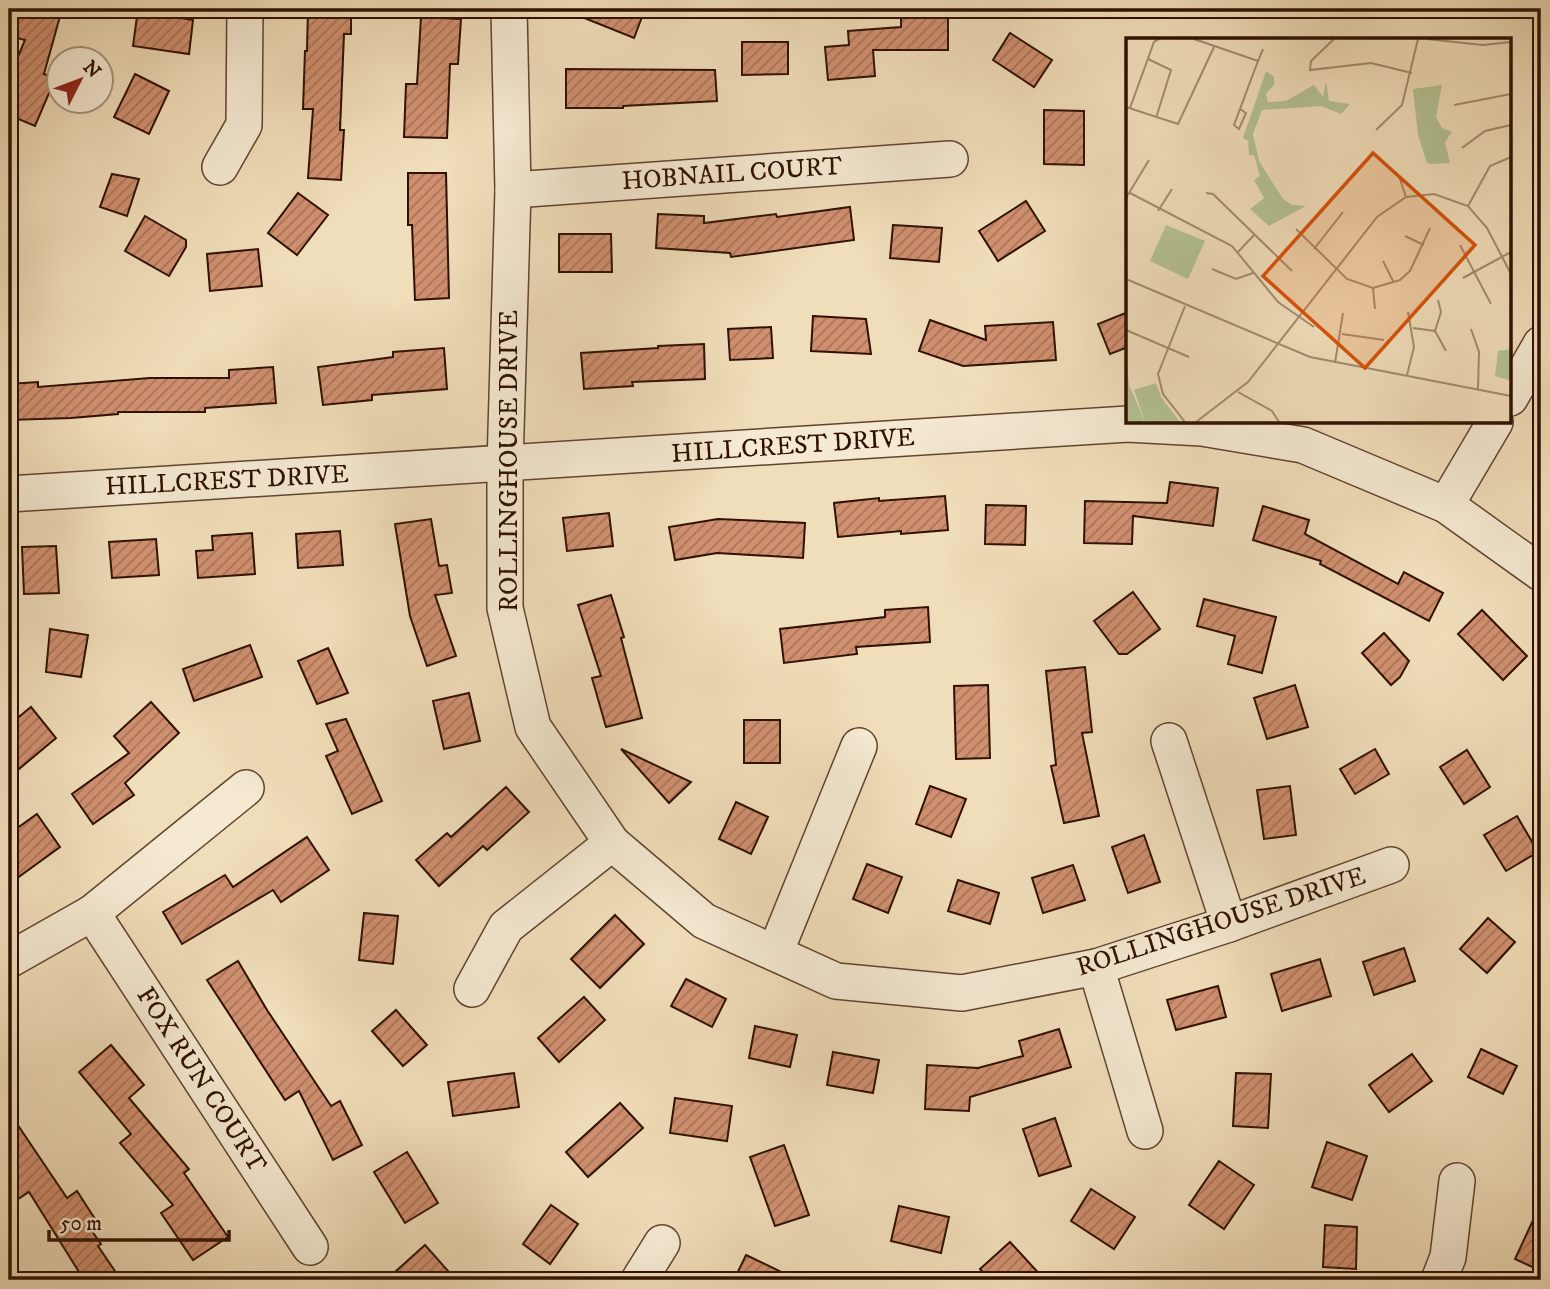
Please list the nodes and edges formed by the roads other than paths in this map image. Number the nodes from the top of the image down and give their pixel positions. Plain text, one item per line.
1 (244, 9) edge
2 (509, 9) edge
3 (950, 159) dead end
4 (220, 167) dead end
5 (513, 190) junction
6 (1541, 344) edge
7 (1512, 395) edge
8 (1494, 424) edge
9 (1203, 425) edge
10 (505, 465) junction
11 (9, 494) edge
12 (1446, 505) junction
13 (1541, 573) edge
14 (1168, 741) dead end
15 (859, 746) dead end
16 (246, 788) dead end
17 (612, 843) junction
18 (1391, 865) dead end
19 (92, 914) junction
20 (1229, 924) junction
21 (775, 953) junction
22 (9, 960) edge
23 (1096, 967) junction
24 (472, 989) dead end
25 (1145, 1131) dead end
26 (1457, 1181) dead end
27 (662, 1243) dead end
28 (310, 1247) dead end
29 (639, 1280) edge
30 (1439, 1280) edge

1 - 4 street
2 - 5 street, ROLLINGHOUSE DRIVE
3 - 5 street, HOBNAIL COURT
5 - 10 street, ROLLINGHOUSE DRIVE
6 - 7 street
8 - 12 street
9 - 10 street, HILLCREST DRIVE
9 - 12 street, HILLCREST DRIVE
10 - 11 street, HILLCREST DRIVE
10 - 17 street, ROLLINGHOUSE DRIVE
12 - 13 street, HILLCREST DRIVE
14 - 20 street
15 - 21 street
16 - 19 street
17 - 21 street, ROLLINGHOUSE DRIVE
17 - 24 street
18 - 20 street, ROLLINGHOUSE DRIVE
19 - 22 street
19 - 28 street, FOX RUN COURT
20 - 23 street, ROLLINGHOUSE DRIVE
21 - 23 street, ROLLINGHOUSE DRIVE
23 - 25 street
26 - 30 street
27 - 29 street

